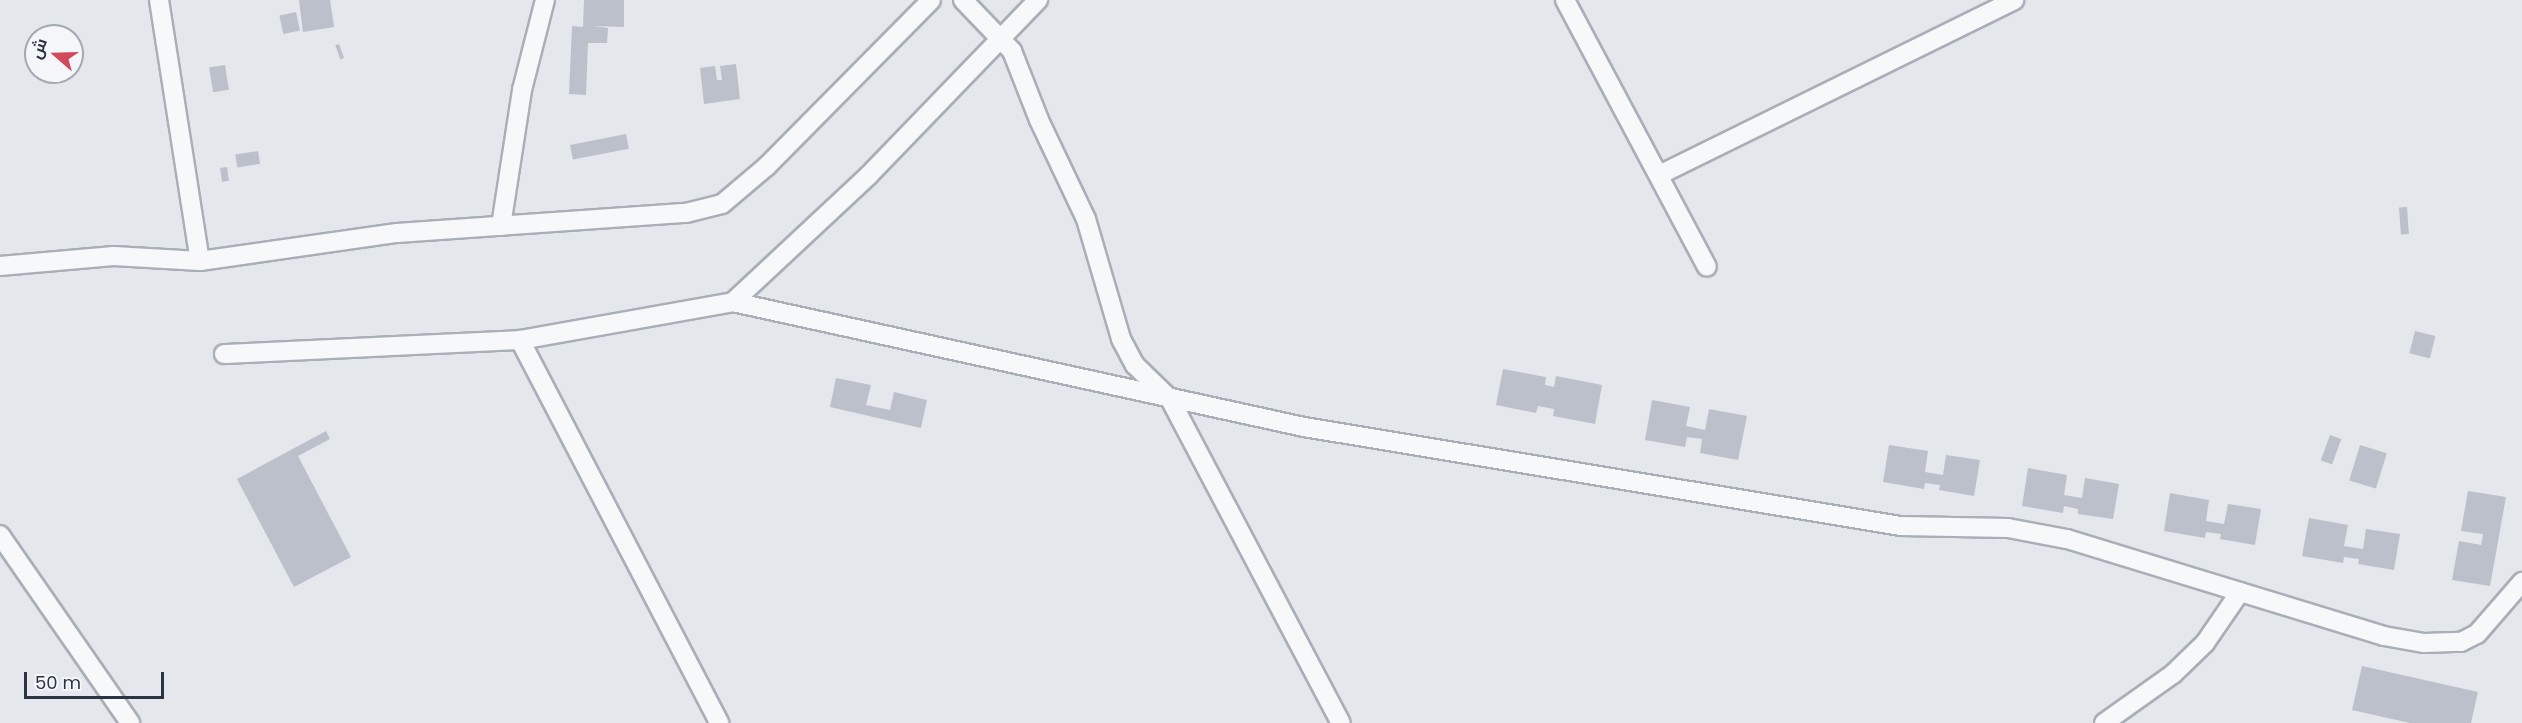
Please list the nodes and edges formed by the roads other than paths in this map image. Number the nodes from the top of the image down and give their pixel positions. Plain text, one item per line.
1 (159, 0) edge
2 (545, 0) edge
3 (931, 0) edge
4 (963, 0) edge
5 (1038, 0) edge
6 (1565, 0) edge
7 (2014, 0) edge
8 (1002, 36) junction
9 (1659, 175) junction
10 (501, 226) junction
11 (200, 261) junction
12 (0, 266) edge
13 (1707, 267) dead end
14 (732, 302) junction
15 (520, 340) junction
16 (224, 354) dead end
17 (1170, 399) junction
18 (0, 534) edge
19 (2522, 582) edge
20 (2240, 592) junction
21 (130, 723) edge
22 (719, 723) edge
23 (1341, 723) edge
24 (2104, 723) edge

1 - 11 street
2 - 10 street
3 - 10 street
4 - 8 street
5 - 8 street
6 - 9 street
7 - 9 street
8 - 14 street
8 - 17 street
9 - 13 street
10 - 11 street
11 - 12 street
14 - 15 street
14 - 17 street
15 - 16 street
15 - 22 street
17 - 20 street
17 - 23 street
18 - 21 street
19 - 20 street
20 - 24 street

